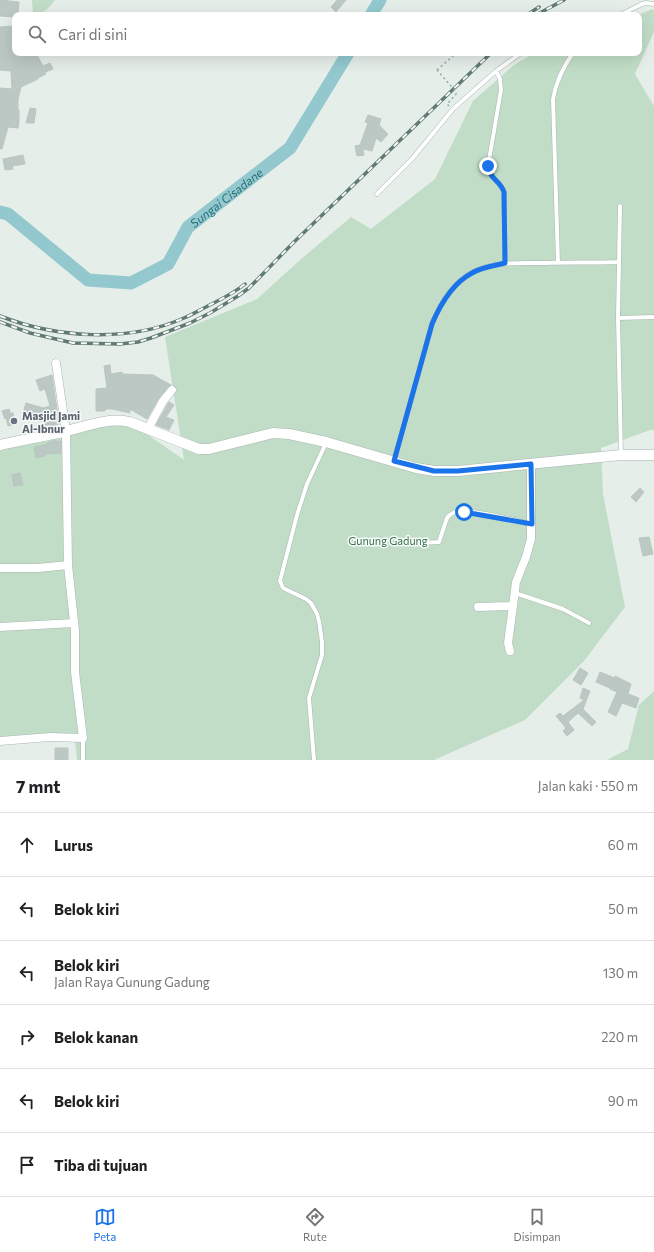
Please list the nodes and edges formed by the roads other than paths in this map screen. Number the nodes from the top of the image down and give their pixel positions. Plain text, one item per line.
1 (654, 4) edge
2 (626, 12) edge
3 (517, 56) edge
4 (571, 56) edge
5 (496, 71) junction
6 (377, 194) dead end
7 (620, 206) dead end
8 (618, 262) junction
9 (505, 263) junction
10 (558, 263) junction
11 (618, 318) junction
12 (654, 318) edge
13 (56, 363) dead end
14 (172, 390) dead end
15 (148, 429) junction
16 (66, 431) junction
17 (326, 442) junction
18 (0, 445) edge
19 (654, 455) edge
20 (621, 456) junction
21 (394, 461) junction
22 (531, 464) junction
23 (532, 524) junction
24 (418, 543) dead end
25 (68, 565) junction
26 (0, 568) edge
27 (515, 593) junction
28 (513, 606) junction
29 (478, 607) dead end
30 (74, 623) junction
31 (589, 624) dead end
32 (0, 627) edge
33 (510, 651) dead end
34 (83, 738) junction
35 (0, 741) edge
36 (83, 760) edge
37 (314, 760) edge

1 - 2 lane
3 - 5 lane
4 - 10 lane
5 - 6 lane
5 - 9 lane
7 - 8 lane
8 - 10 lane
8 - 11 lane
9 - 10 lane
9 - 21 lane
11 - 12 lane
11 - 20 lane
13 - 16 street
14 - 15 street
15 - 16 street
15 - 17 street
16 - 18 street
16 - 25 street
17 - 21 street
17 - 37 lane
19 - 20 street
20 - 22 street
21 - 22 street
22 - 23 street
23 - 24 lane
23 - 27 street
25 - 26 street
25 - 30 street
27 - 28 street
27 - 31 lane
28 - 29 street
28 - 33 street
30 - 32 street
30 - 34 street
34 - 35 street
34 - 36 lane

